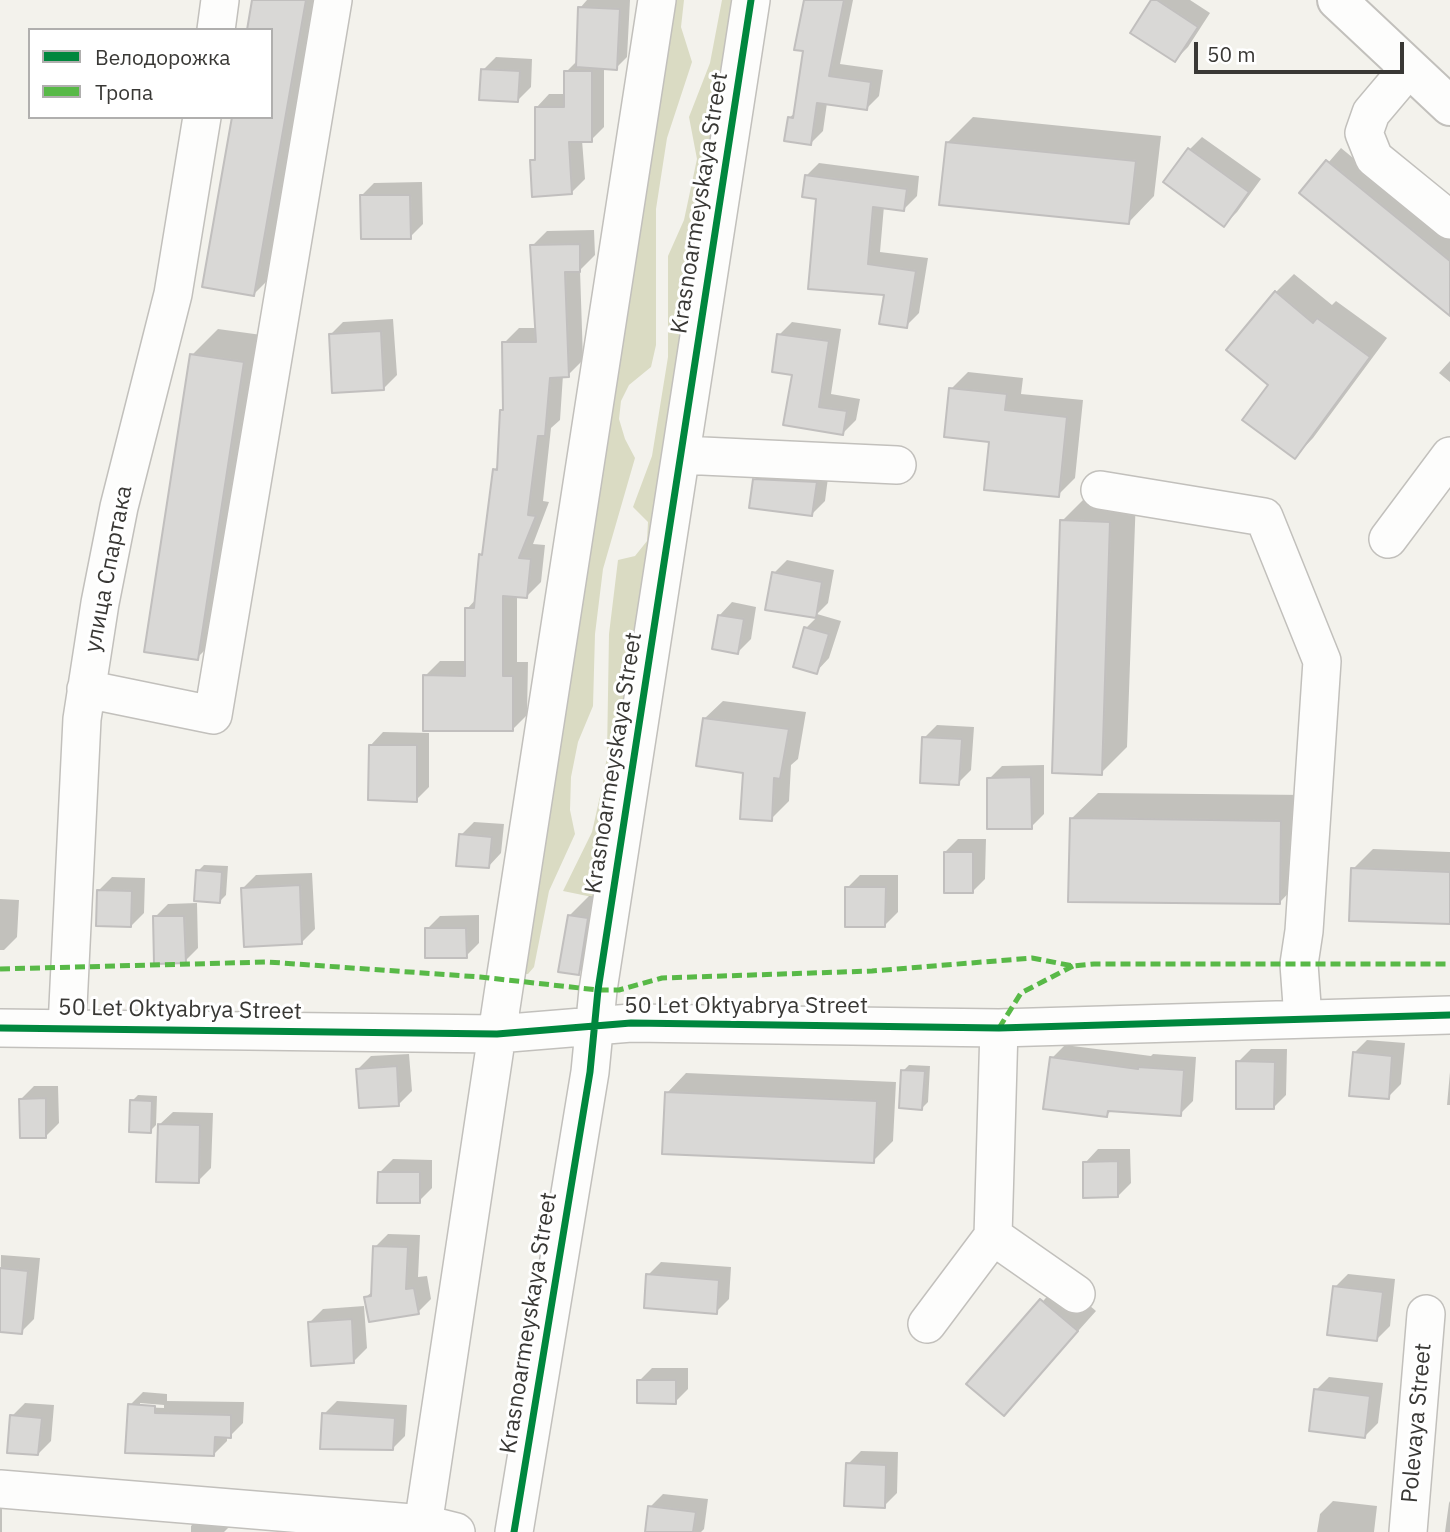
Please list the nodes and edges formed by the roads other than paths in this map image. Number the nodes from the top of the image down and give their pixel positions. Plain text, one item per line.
1 (220, 0) edge
2 (333, 0) edge
3 (657, 0) edge
4 (751, 0) edge
5 (1338, 0) edge
6 (216, 28) edge
7 (1409, 68) junction
8 (1450, 106) edge
9 (202, 119) edge
10 (1450, 220) edge
11 (681, 455) junction
12 (1450, 456) edge
13 (897, 465) dead end
14 (1100, 490) dead end
15 (1388, 539) dead end
16 (86, 689) junction
17 (1450, 1016) edge
18 (1303, 1020) junction
19 (66, 1027) junction
20 (593, 1027) junction
21 (0, 1028) edge
22 (999, 1028) junction
23 (498, 1034) junction
24 (993, 1236) junction
25 (1076, 1294) dead end
26 (1426, 1314) dead end
27 (927, 1324) dead end
28 (0, 1489) edge
29 (434, 1529) edge
30 (514, 1532) edge
31 (1408, 1532) edge

1 - 6 street
2 - 16 street
3 - 23 street
4 - 11 street, Krasnoarmeyskaya Street
5 - 7 main road
7 - 8 main road
7 - 10 street
9 - 16 street, улица Спартака
11 - 13 street
11 - 20 street, Krasnoarmeyskaya Street
12 - 15 street
14 - 18 street
16 - 19 street, улица Спартака
17 - 18 street, 50 Let Oktyabrya Street
18 - 22 street, 50 Let Oktyabrya Street
19 - 21 street, 50 Let Oktyabrya Street
19 - 23 street, 50 Let Oktyabrya Street
20 - 22 street, 50 Let Oktyabrya Street
20 - 23 street, 50 Let Oktyabrya Street
20 - 30 street, Krasnoarmeyskaya Street
22 - 24 street
23 - 29 street
24 - 25 street
24 - 27 street
26 - 31 street, Polevaya Street
28 - 29 street

